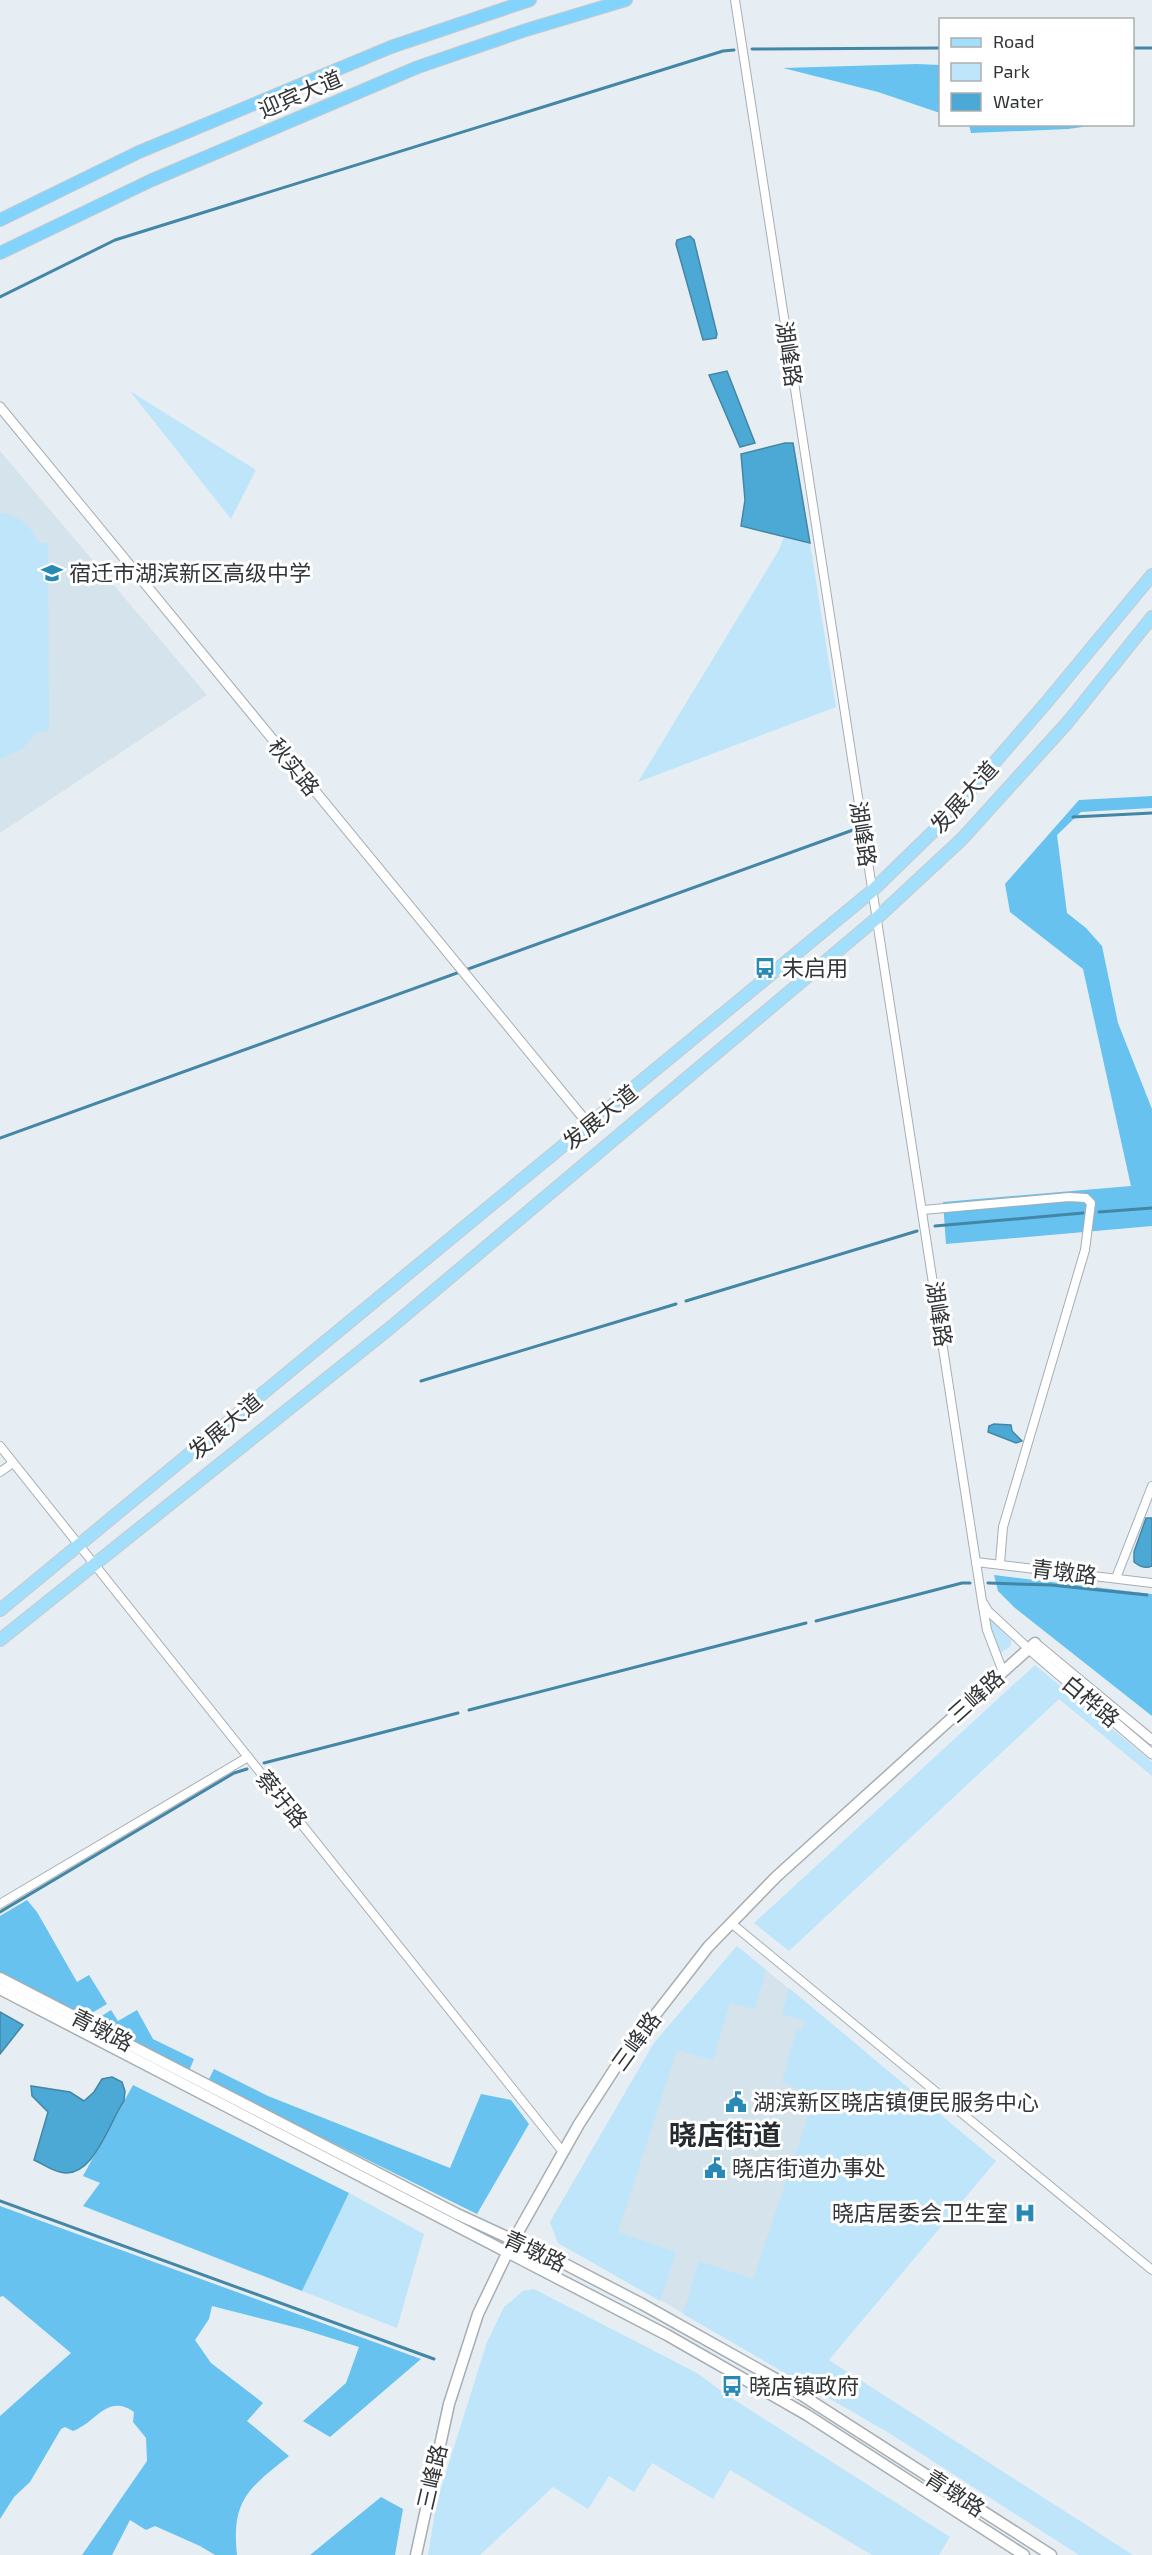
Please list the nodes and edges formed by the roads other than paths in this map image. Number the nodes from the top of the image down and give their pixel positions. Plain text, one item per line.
1 (530, 0) edge
2 (626, 0) edge
3 (735, 0) edge
4 (0, 220) edge
5 (0, 253) edge
6 (0, 407) edge
7 (1152, 575) edge
8 (1152, 617) edge
9 (872, 891) junction
10 (877, 918) junction
11 (590, 1126) junction
12 (923, 1210) junction
13 (0, 1446) edge
14 (14, 1463) junction
15 (0, 1472) edge
16 (1152, 1486) edge
17 (80, 1546) junction
18 (976, 1562) junction
19 (1000, 1563) junction
20 (95, 1565) junction
21 (1116, 1578) junction
22 (1152, 1583) edge
23 (982, 1600) junction
24 (0, 1610) edge
25 (0, 1640) edge
26 (1032, 1646) junction
27 (1003, 1672) junction
28 (1152, 1740) edge
29 (1152, 1754) edge
30 (248, 1757) junction
31 (0, 1904) edge
32 (731, 1923) junction
33 (0, 1978) edge
34 (0, 1989) edge
35 (563, 2152) junction
36 (513, 2241) junction
37 (507, 2251) junction
38 (1152, 2270) edge
39 (416, 2555) edge
40 (1024, 2555) edge
41 (1051, 2555) edge

1 - 4 highway, 迎宾大道
2 - 5 highway, 迎宾大道
3 - 9 street, 湖峰路
6 - 11 street, 秋实路
7 - 9 main road, 发展大道
8 - 10 main road, 发展大道
9 - 10 street, 湖峰路
9 - 11 main road, 发展大道
10 - 12 street, 湖峰路
10 - 20 main road, 发展大道
11 - 17 main road, 发展大道
12 - 18 street, 湖峰路
12 - 19 street
13 - 14 street, 蔡圩路
14 - 15 street
14 - 17 street, 蔡圩路
16 - 21 street
17 - 20 street, 蔡圩路
17 - 24 main road, 发展大道
18 - 19 street, 青墩路
18 - 23 street, 湖峰路
19 - 21 street, 青墩路
20 - 25 main road, 发展大道
20 - 30 street, 蔡圩路
21 - 22 street, 青墩路
23 - 26 street
23 - 27 street, 湖峰路
26 - 27 main road, 三峰路
26 - 28 street, 白桦路
26 - 29 street, 白桦路
27 - 32 main road, 三峰路
30 - 31 street
30 - 35 street, 蔡圩路
32 - 35 main road, 三峰路
32 - 38 street
33 - 36 main road, 青墩路
34 - 37 main road, 青墩路
35 - 36 main road, 三峰路
36 - 37 main road, 三峰路
36 - 41 main road, 青墩路
37 - 39 main road, 三峰路
37 - 40 main road, 青墩路

